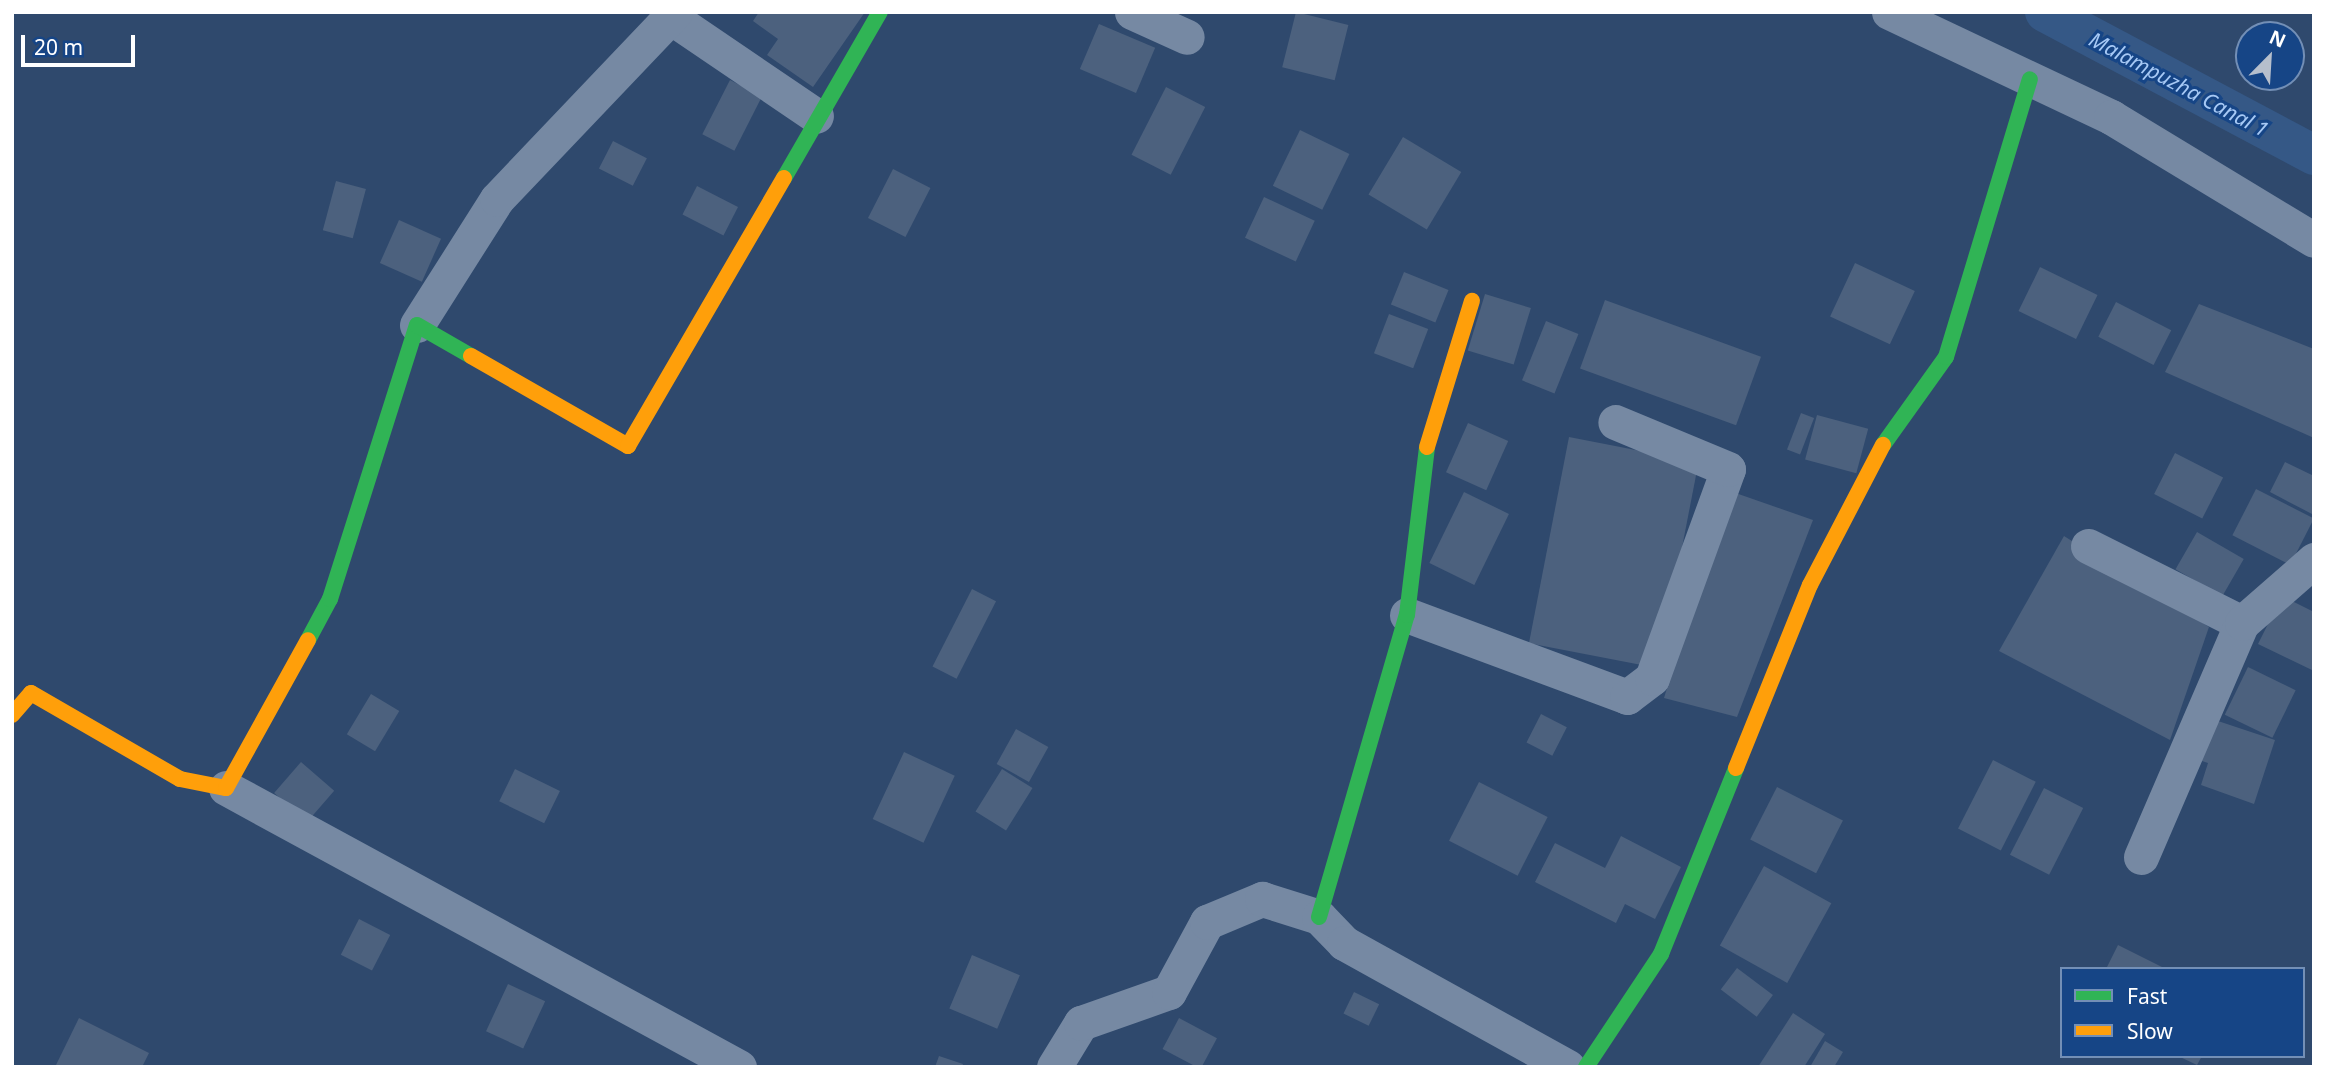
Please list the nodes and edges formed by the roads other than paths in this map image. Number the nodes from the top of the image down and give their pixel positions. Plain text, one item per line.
1 (880, 12) edge
2 (1132, 12) edge
3 (1889, 12) edge
4 (673, 15) edge
5 (1187, 37) dead end
6 (2030, 79) junction
7 (816, 116) junction
8 (2314, 240) edge
9 (1472, 301) dead end
10 (417, 325) junction
11 (1615, 422) dead end
12 (2088, 546) dead end
13 (2314, 560) edge
14 (1406, 615) junction
15 (2242, 623) junction
16 (12, 715) edge
17 (226, 788) junction
18 (2141, 857) dead end
19 (1319, 917) junction
20 (739, 1067) edge
21 (1054, 1067) edge
22 (1568, 1067) edge
23 (1586, 1067) edge

1 - 7 street
2 - 5 street
3 - 6 street
4 - 7 street
4 - 10 street
6 - 8 street
6 - 23 street
7 - 10 street
9 - 14 street
10 - 17 street
11 - 14 street
12 - 15 street
13 - 15 street
14 - 19 street
15 - 18 street
16 - 17 street
17 - 20 street
19 - 21 street
19 - 22 street

